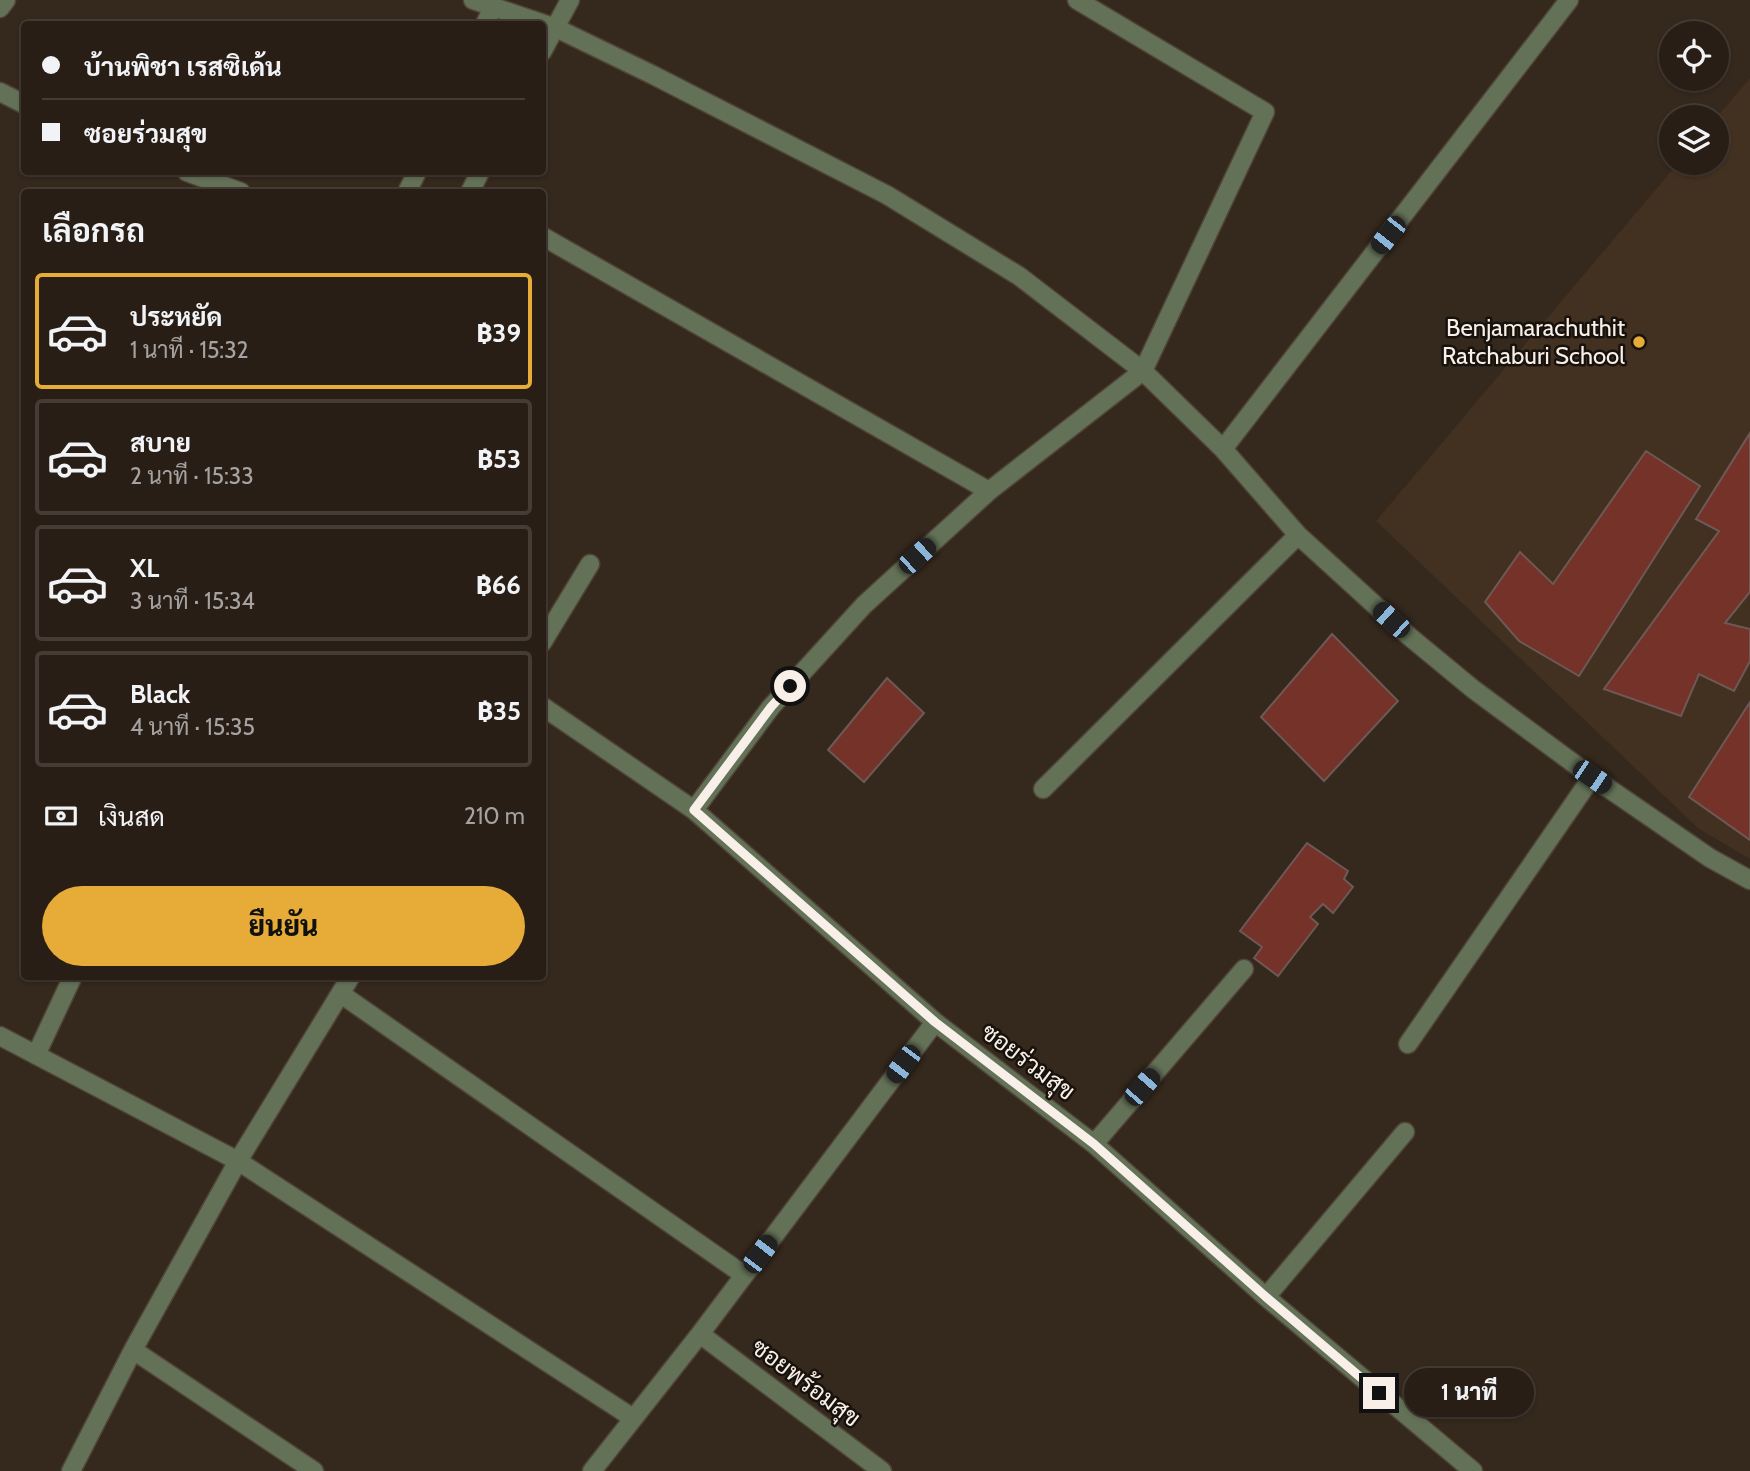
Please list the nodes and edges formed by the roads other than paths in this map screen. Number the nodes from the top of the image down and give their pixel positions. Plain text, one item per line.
1 (6, 0) edge
2 (473, 0) edge
3 (570, 0) edge
4 (1077, 0) edge
5 (1569, 0) edge
6 (493, 7) junction
7 (0, 8) edge
8 (486, 21) edge
9 (535, 21) edge
10 (546, 25) edge
11 (556, 28) junction
12 (546, 45) edge
13 (0, 92) edge
14 (21, 102) edge
15 (195, 175) edge
16 (234, 189) edge
17 (546, 238) edge
18 (1143, 371) junction
19 (1223, 449) junction
20 (989, 491) junction
21 (1297, 535) junction
22 (590, 564) dead end
23 (546, 636) edge
24 (546, 709) edge
25 (1592, 777) junction
26 (1043, 789) dead end
27 (694, 810) junction
28 (1750, 880) edge
29 (1244, 969) dead end
30 (71, 980) edge
31 (349, 980) edge
32 (341, 994) junction
33 (935, 1022) junction
34 (0, 1036) edge
35 (1408, 1044) dead end
36 (36, 1055) junction
37 (1405, 1132) dead end
38 (1094, 1144) junction
39 (238, 1161) junction
40 (744, 1275) junction
41 (1266, 1297) junction
42 (700, 1334) junction
43 (133, 1350) junction
44 (633, 1418) junction
45 (71, 1471) edge
46 (314, 1471) edge
47 (592, 1471) edge
48 (882, 1471) edge
49 (1473, 1471) edge

1 - 7 street
2 - 6 street
3 - 11 street
4 - 18 street
5 - 19 street
6 - 8 street
6 - 9 street
10 - 11 street
11 - 12 street
11 - 18 street
13 - 14 street
15 - 16 street
17 - 20 street
18 - 19 street
18 - 20 street
19 - 21 street
20 - 27 street
21 - 25 street
21 - 26 street
22 - 23 street
24 - 27 street, ซอยร่วมสุข
25 - 28 street
25 - 35 street
27 - 33 street, ซอยร่วมสุข
29 - 38 street
30 - 36 street
31 - 32 street
32 - 39 street
32 - 40 street
33 - 38 street, ซอยร่วมสุข
33 - 40 street
34 - 36 street
36 - 39 street
37 - 41 street
38 - 41 street, ซอยร่วมสุข
39 - 43 street
39 - 44 street
40 - 42 street
41 - 49 street, ซอยร่วมสุข
42 - 44 street
42 - 48 street, ซอยพร้อมสุข
43 - 45 street
43 - 46 street
44 - 47 street

